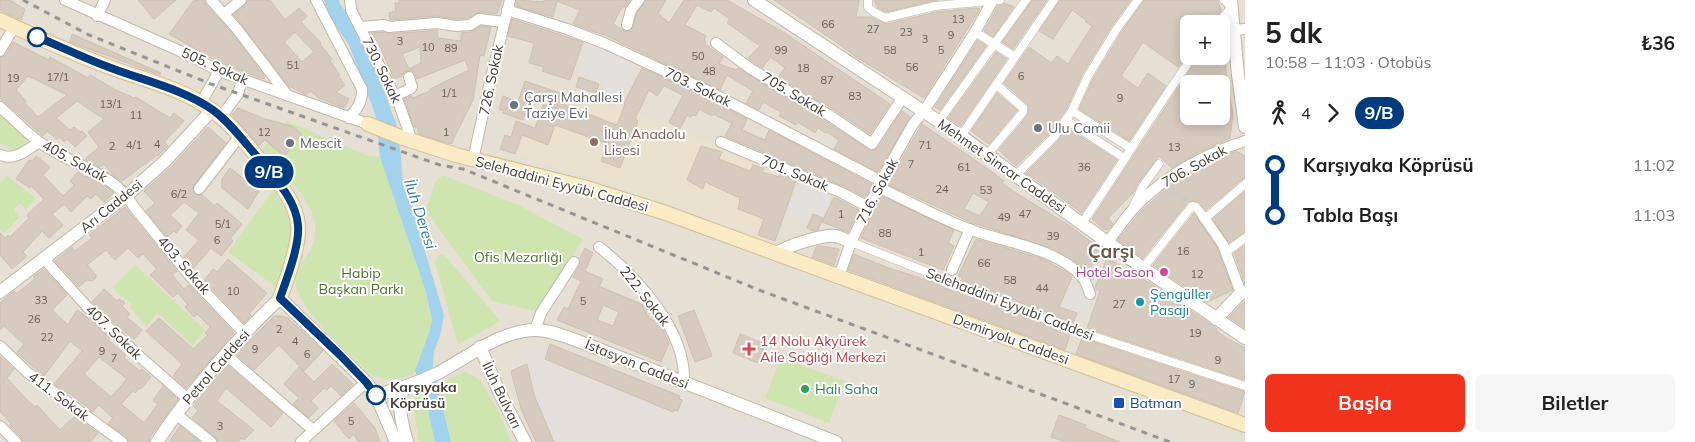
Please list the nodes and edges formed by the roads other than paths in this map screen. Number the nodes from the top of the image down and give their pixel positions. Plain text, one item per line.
1 (65, 0) edge
2 (104, 0) edge
3 (211, 0) edge
4 (241, 0) edge
5 (350, 0) edge
6 (638, 0) edge
7 (754, 0) edge
8 (868, 0) edge
9 (992, 0) edge
10 (1000, 0) edge
11 (1026, 0) edge
12 (1054, 0) edge
13 (1138, 0) edge
14 (315, 1) edge
15 (1229, 2) edge
16 (939, 3) edge
17 (508, 5) edge
18 (224, 14) junction
19 (1222, 15) edge
20 (98, 16) junction
21 (0, 20) edge
22 (504, 22) junction
23 (627, 25) dead end
24 (14, 27) junction
25 (361, 27) junction
26 (1240, 29) edge
27 (975, 32) junction
28 (716, 43) dead end
29 (994, 44) junction
30 (0, 51) edge
31 (1015, 57) junction
32 (1188, 65) edge
33 (219, 71) junction
34 (1242, 74) edge
35 (409, 77) dead end
36 (242, 80) junction
37 (997, 85) junction
38 (288, 96) junction
39 (395, 96) junction
40 (903, 98) junction
41 (0, 107) edge
42 (211, 110) junction
43 (924, 111) junction
44 (1072, 111) junction
45 (349, 118) junction
46 (1066, 120) junction
47 (939, 121) junction
48 (368, 124) joint
49 (1245, 127) edge
50 (961, 136) junction
51 (239, 137) junction
52 (407, 140) junction
53 (1245, 141) edge
54 (40, 142) junction
55 (722, 142) dead end
56 (1130, 148) junction
57 (0, 155) edge
58 (987, 155) junction
59 (1124, 158) junction
60 (473, 160) junction
61 (1159, 164) dead end
62 (1016, 175) junction
63 (879, 184) junction
64 (1245, 184) edge
65 (199, 189) dead end
66 (127, 195) junction
67 (867, 206) junction
68 (1130, 214) junction
69 (1204, 216) junction
70 (1082, 223) junction
71 (970, 230) junction
72 (1245, 238) edge
73 (851, 242) junction
74 (1108, 242) junction
75 (599, 247) dead end
76 (1226, 252) junction
77 (777, 253) junction
78 (44, 259) junction
79 (574, 262) dead end
80 (1143, 268) junction
81 (952, 270) dead end
82 (839, 276) junction
83 (0, 292) edge
84 (1243, 293) edge
85 (1090, 294) dead end
86 (280, 298) junction
87 (1216, 319) junction
88 (535, 330) junction
89 (244, 332) junction
90 (1245, 338) edge
91 (0, 346) edge
92 (480, 347) junction
93 (225, 354) junction
94 (366, 382) junction
95 (684, 383) junction
96 (1245, 386) edge
97 (408, 387) junction
98 (376, 395) junction
99 (188, 399) junction
100 (176, 414) junction
101 (1245, 425) edge
102 (0, 426) edge
103 (313, 430) junction
104 (16, 442) edge
105 (122, 442) edge
106 (157, 442) edge
107 (211, 442) edge
108 (301, 442) edge
109 (396, 442) edge
110 (407, 442) edge
111 (525, 442) edge
112 (836, 442) edge

1 - 20 street, 505. Sokak
2 - 20 street
3 - 18 street
4 - 18 street
5 - 25 street, 730. Sokak
6 - 23 street
7 - 40 street, Mehmet Sincar Caddesi
8 - 16 street
9 - 10 street
9 - 16 street
9 - 27 street, 716. Sokak
11 - 29 street
12 - 31 street
13 - 44 street
14 - 45 street
15 - 19 street
15 - 26 street
17 - 22 street, 726. Sokak
17 - 63 street, 703. Sokak
18 - 38 street
20 - 33 street, 505. Sokak
21 - 24 main road
22 - 25 street
22 - 60 street, 726. Sokak
24 - 30 street
24 - 42 main road
25 - 39 street, 730. Sokak
26 - 34 street
27 - 29 street
27 - 43 street, 716. Sokak
28 - 40 street, 705. Sokak
29 - 31 street
29 - 47 street
31 - 37 street
32 - 56 street
33 - 36 street, 505. Sokak
33 - 42 street
34 - 49 street
35 - 39 street
36 - 38 street, 505. Sokak
36 - 42 street
37 - 50 street
37 - 58 street
38 - 45 street, 505. Sokak
39 - 52 street, 730. Sokak
40 - 43 street, Mehmet Sincar Caddesi
41 - 54 street, 405. Sokak
42 - 51 main road
42 - 66 street, Arı Caddesi
43 - 47 street, Mehmet Sincar Caddesi
43 - 63 street, 716. Sokak
44 - 46 street
44 - 56 street
45 - 48 street, 505. Sokak
46 - 59 street
46 - 62 street
47 - 50 street, Mehmet Sincar Caddesi
48 - 52 main road, Selehaddini Eyyübi Caddesi
50 - 58 street, Mehmet Sincar Caddesi
51 - 65 street
51 - 86 main road
52 - 60 main road, Selehaddini Eyyübi Caddesi
53 - 68 street, 706. Sokak
54 - 57 street
54 - 66 street, 405. Sokak
55 - 67 street, 701. Sokak
56 - 59 street
58 - 62 street, Mehmet Sincar Caddesi
59 - 70 street
60 - 77 main road, Selehaddini Eyyübi Caddesi
61 - 68 street
62 - 70 street, Mehmet Sincar Caddesi
63 - 67 street, 716. Sokak
63 - 71 street, 703. Sokak
64 - 69 street
66 - 78 street, Arı Caddesi
66 - 89 street, 403. Sokak
67 - 73 street, 716. Sokak
68 - 74 street, 706. Sokak
69 - 76 street
69 - 80 street
70 - 74 street, Mehmet Sincar Caddesi
71 - 81 street
71 - 85 street, 703. Sokak
72 - 76 street
73 - 77 street, Selehaddini Eyyubi Caddesi
73 - 82 street, 716. Sokak
73 - 96 street, Selehaddini Eyyubi Caddesi
74 - 80 street, Mehmet Sincar Caddesi
75 - 95 street, 222. Sokak
76 - 84 street
77 - 82 main road, Demiryolu Caddesi
78 - 83 street, Arı Caddesi
78 - 99 street, 407. Sokak
79 - 88 street
80 - 87 street, Mehmet Sincar Caddesi
82 - 101 main road, Demiryolu Caddesi
84 - 87 street
86 - 89 street, Petrol Caddesi
86 - 94 street
87 - 90 street, Mehmet Sincar Caddesi
88 - 92 street, İstasyon Caddesi
88 - 95 street, İstasyon Caddesi
89 - 93 street, Petrol Caddesi
91 - 105 street, 411. Sokak
92 - 97 street, İstasyon Caddesi
92 - 111 street, İluh Bulvarı
93 - 99 street, Petrol Caddesi
93 - 103 street
94 - 98 street
94 - 103 street
95 - 112 street, İstasyon Caddesi
97 - 98 street
97 - 110 street
98 - 109 street
99 - 100 street, Petrol Caddesi
100 - 106 street, Petrol Caddesi
100 - 107 street
102 - 104 street
103 - 108 street

